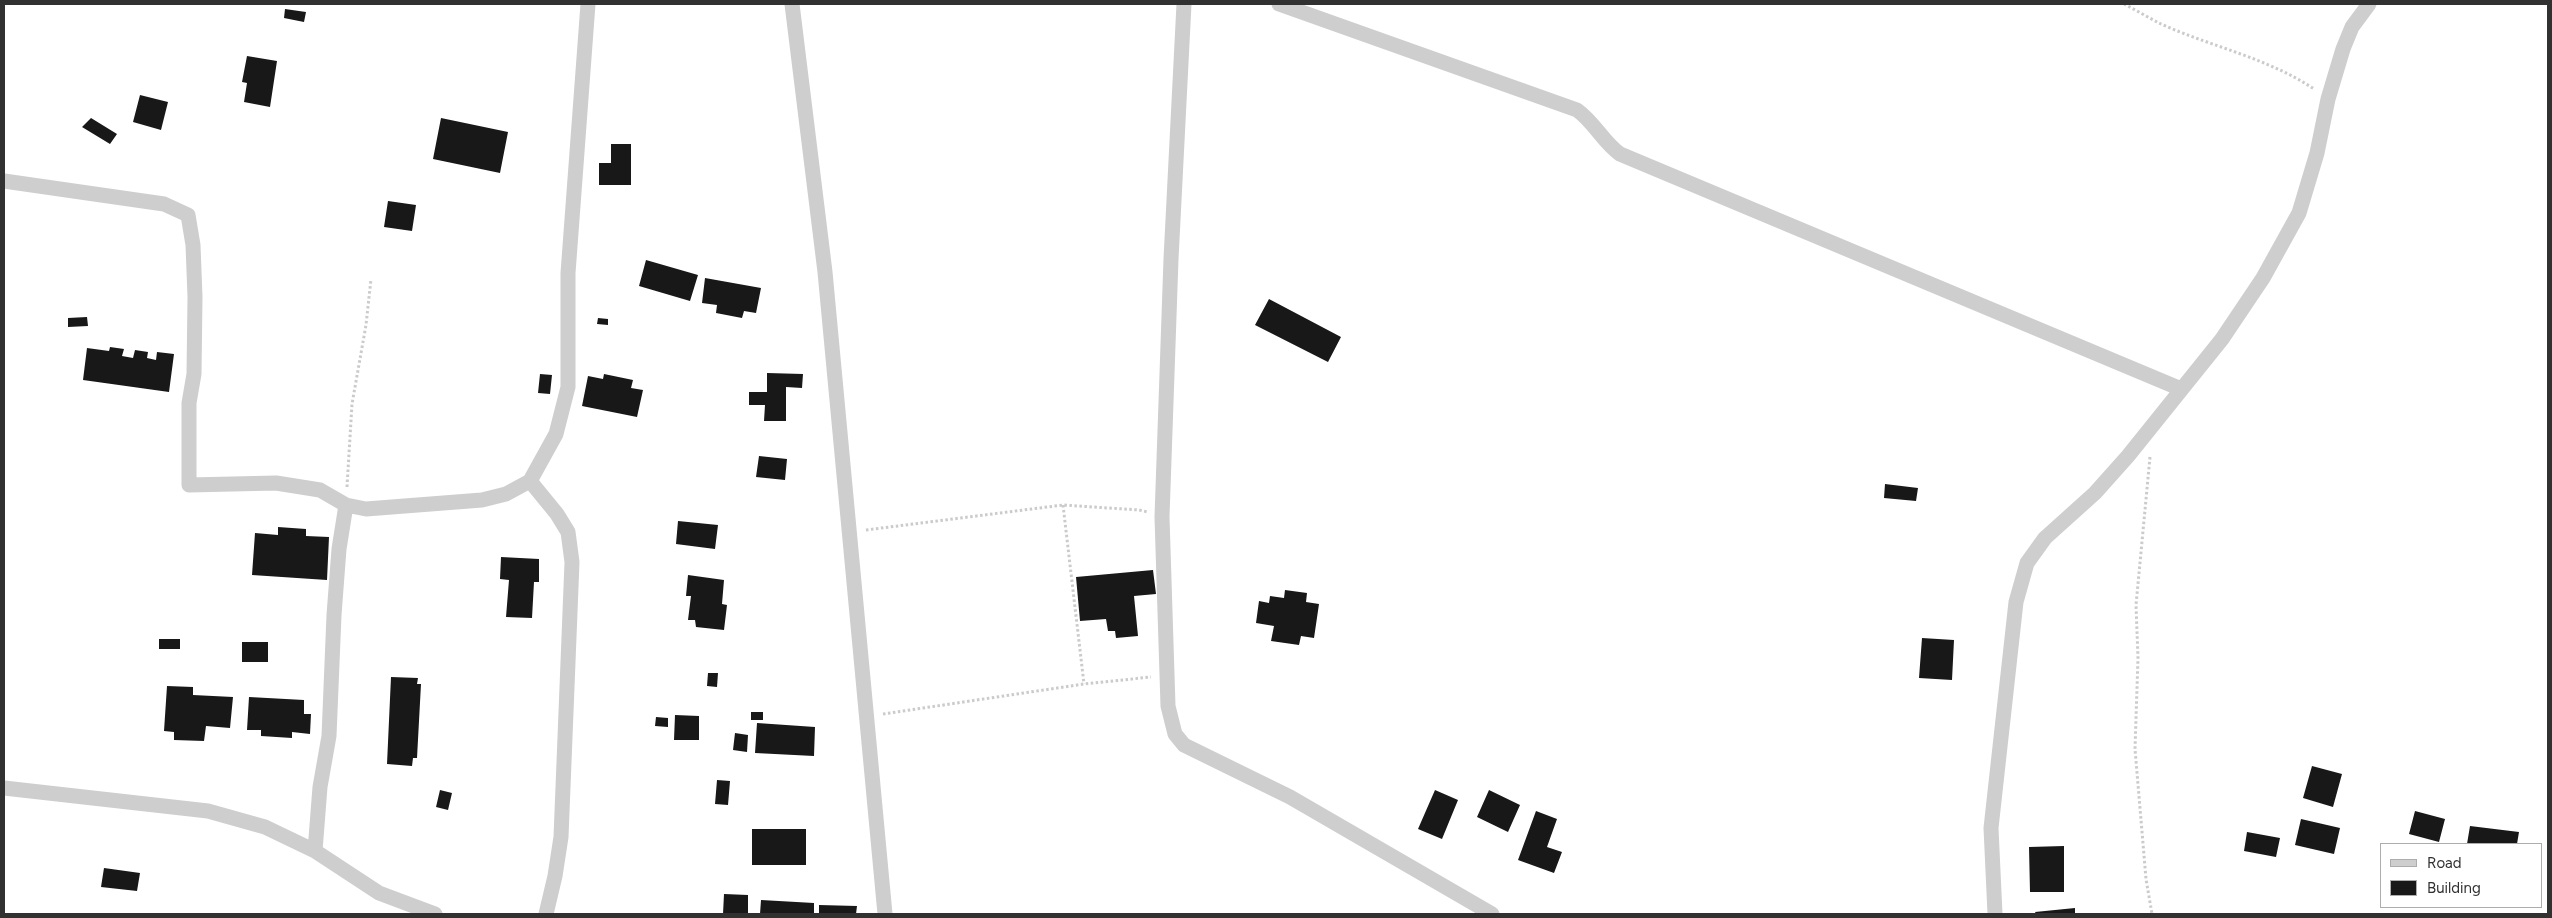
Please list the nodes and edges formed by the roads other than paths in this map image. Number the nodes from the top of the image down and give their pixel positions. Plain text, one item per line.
1 (588, 4) edge
2 (792, 4) edge
3 (1184, 4) edge
4 (1279, 4) edge
5 (2369, 4) edge
6 (4, 181) edge
7 (2181, 390) junction
8 (530, 481) junction
9 (346, 505) junction
10 (4, 788) edge
11 (315, 852) junction
12 (398, 908) edge
13 (435, 914) edge
14 (546, 914) edge
15 (884, 914) edge
16 (1492, 914) edge
17 (1995, 914) edge

1 - 8 street
2 - 15 street
3 - 16 street
4 - 7 street
5 - 7 street
6 - 9 street
7 - 17 street
8 - 9 street
8 - 14 street
9 - 11 street
10 - 11 street
11 - 12 street
12 - 13 street

